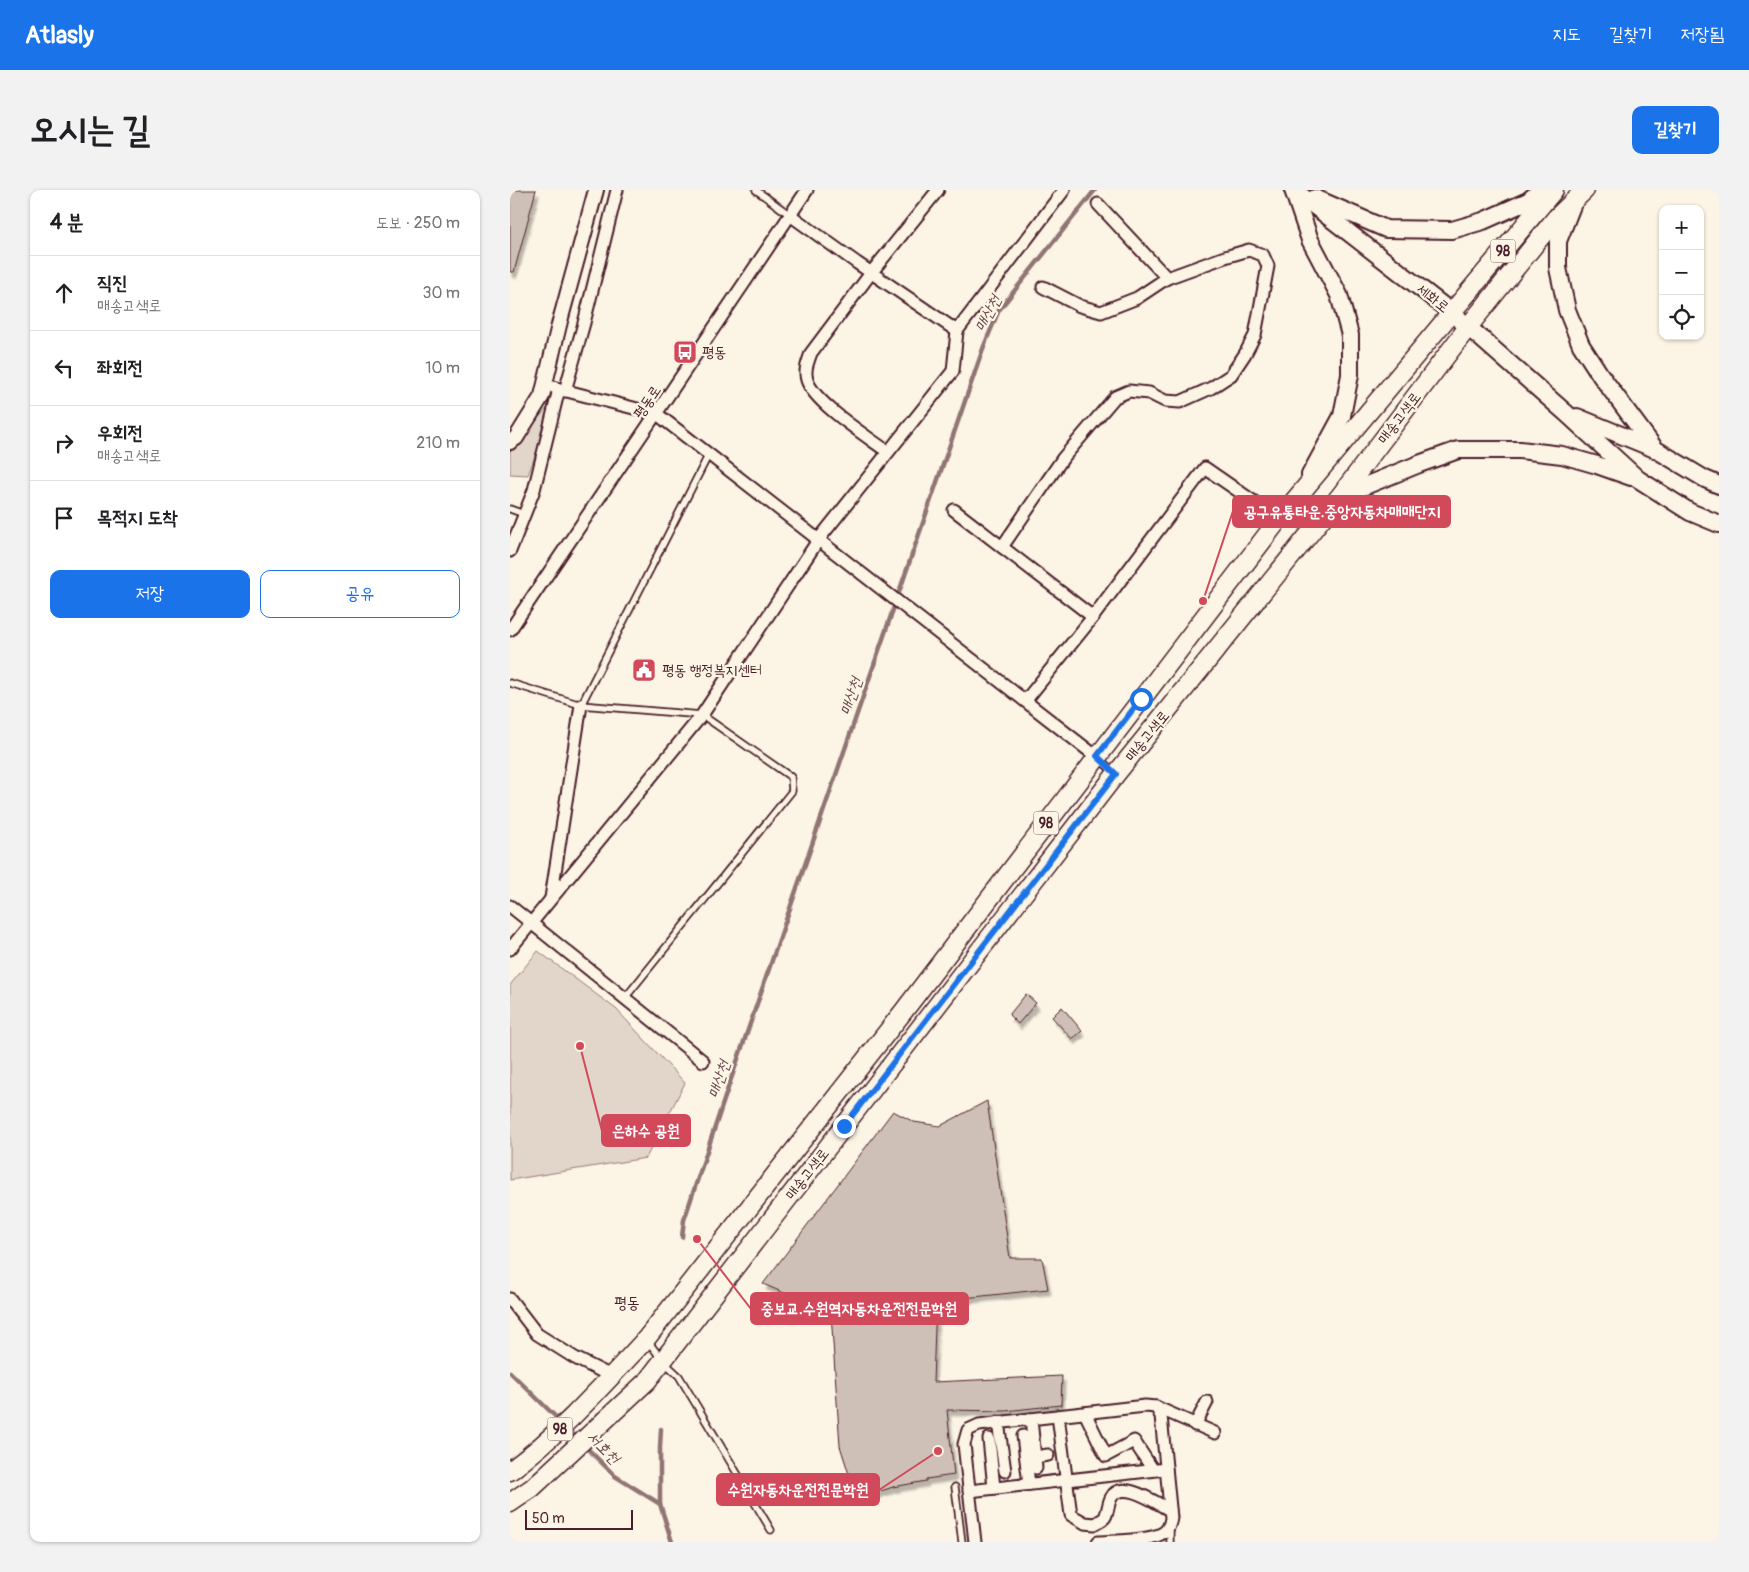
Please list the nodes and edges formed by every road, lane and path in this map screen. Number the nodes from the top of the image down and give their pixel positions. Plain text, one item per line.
1 (596, 190) edge
2 (617, 190) edge
3 (756, 190) edge
4 (807, 190) edge
5 (938, 190) edge
6 (1064, 190) edge
7 (1294, 190) edge
8 (1541, 190) edge
9 (1554, 190) edge
10 (1585, 190) edge
11 (1572, 203) junction
12 (1098, 204) dead end
13 (790, 215) junction
14 (871, 273) junction
15 (1167, 278) junction
16 (1043, 287) dead end
17 (1452, 312) junction
18 (1468, 327) junction
19 (957, 331) junction
20 (545, 385) junction
21 (562, 390) junction
22 (1566, 413) junction
23 (657, 414) junction
24 (510, 442) edge
25 (1654, 449) junction
26 (888, 452) junction
27 (709, 454) junction
28 (1638, 479) junction
29 (1719, 485) edge
30 (1340, 496) junction
31 (1297, 498) junction
32 (510, 509) edge
33 (954, 510) dead end
34 (524, 514) junction
35 (1279, 519) junction
36 (1719, 524) edge
37 (819, 539) junction
38 (1002, 547) junction
39 (510, 551) edge
40 (1093, 617) junction
41 (510, 630) edge
42 (510, 683) edge
43 (1026, 700) junction
44 (581, 705) junction
45 (702, 715) junction
46 (1097, 756) junction
47 (1116, 774) junction
48 (551, 898) junction
49 (510, 906) edge
50 (531, 922) junction
51 (510, 949) edge
52 (625, 998) junction
53 (703, 1061) dead end
54 (510, 1299) edge
55 (646, 1338) junction
56 (663, 1361) junction
57 (606, 1382) junction
58 (1207, 1402) dead end
59 (1156, 1407) junction
60 (1084, 1413) junction
61 (1058, 1416) junction
62 (1031, 1419) junction
63 (998, 1422) junction
64 (1195, 1425) junction
65 (1215, 1433) dead end
66 (1012, 1447) dead end
67 (986, 1448) dead end
68 (1048, 1455) dead end
69 (1007, 1464) dead end
70 (513, 1469) edge
71 (1166, 1469) junction
72 (1154, 1470) junction
73 (1066, 1480) junction
74 (1029, 1484) junction
75 (955, 1487) dead end
76 (994, 1488) junction
77 (969, 1491) junction
78 (510, 1503) edge
79 (1170, 1510) junction
80 (1170, 1526) junction
81 (771, 1530) dead end
82 (962, 1542) edge
83 (974, 1542) edge
84 (1098, 1542) edge
85 (1170, 1542) edge

1 - 20 street
2 - 21 street
3 - 13 lane
4 - 13 street, 평동로
5 - 14 street
6 - 19 street
7 - 8 main road
7 - 17 main road, 세화로
7 - 31 main road
9 - 17 main road, 매송고색로 / 98
10 - 11 main road, 매송고색로
11 - 18 main road, 매송고색로
11 - 25 main road
12 - 15 street
13 - 14 street
13 - 23 street, 평동로
14 - 19 street
14 - 26 street
15 - 16 street
15 - 38 street
17 - 18 main road, 세화로
17 - 31 main road, 매송고색로 / 98
18 - 22 main road, 세화로
18 - 30 main road, 매송고색로
19 - 26 street
20 - 21 street
20 - 24 street
21 - 23 street
21 - 34 street
22 - 25 main road, 세화로
22 - 28 main road, 세화로
23 - 27 street
23 - 41 street, 평동로
25 - 29 main road, 세화로
26 - 37 street
27 - 37 street
27 - 44 lane
28 - 30 main road
28 - 36 main road, 세화로
30 - 47 main road, 매송고색로
31 - 35 main road, 매송고색로 / 98
32 - 34 lane
33 - 38 street
34 - 39 street
35 - 40 street
35 - 46 main road, 매송고색로 / 98
37 - 43 street
37 - 45 street
38 - 40 street
40 - 43 street
42 - 44 lane
43 - 46 street
44 - 45 lane
44 - 48 street
45 - 48 street
45 - 52 lane
46 - 47 lane
46 - 55 main road, 매송고색로 / 98
47 - 56 main road, 매송고색로
48 - 50 street
49 - 50 street
50 - 51 street
50 - 52 street
52 - 53 street
54 - 57 street
55 - 56 lane
55 - 57 main road, 매송고색로 / 98
56 - 78 main road, 매송고색로
56 - 81 lane
57 - 70 main road, 매송고색로 / 98
58 - 64 street
59 - 60 street
59 - 64 street
59 - 71 street
60 - 61 street
60 - 72 street
61 - 62 street
61 - 73 street
62 - 63 street
62 - 68 street
63 - 69 street
63 - 77 street
64 - 65 street
66 - 74 street
67 - 76 street
71 - 72 street
71 - 79 street
72 - 73 street
73 - 74 street
73 - 79 street
74 - 76 street
75 - 82 lane
76 - 77 street
77 - 83 street
79 - 80 street
80 - 84 street
80 - 85 lane

